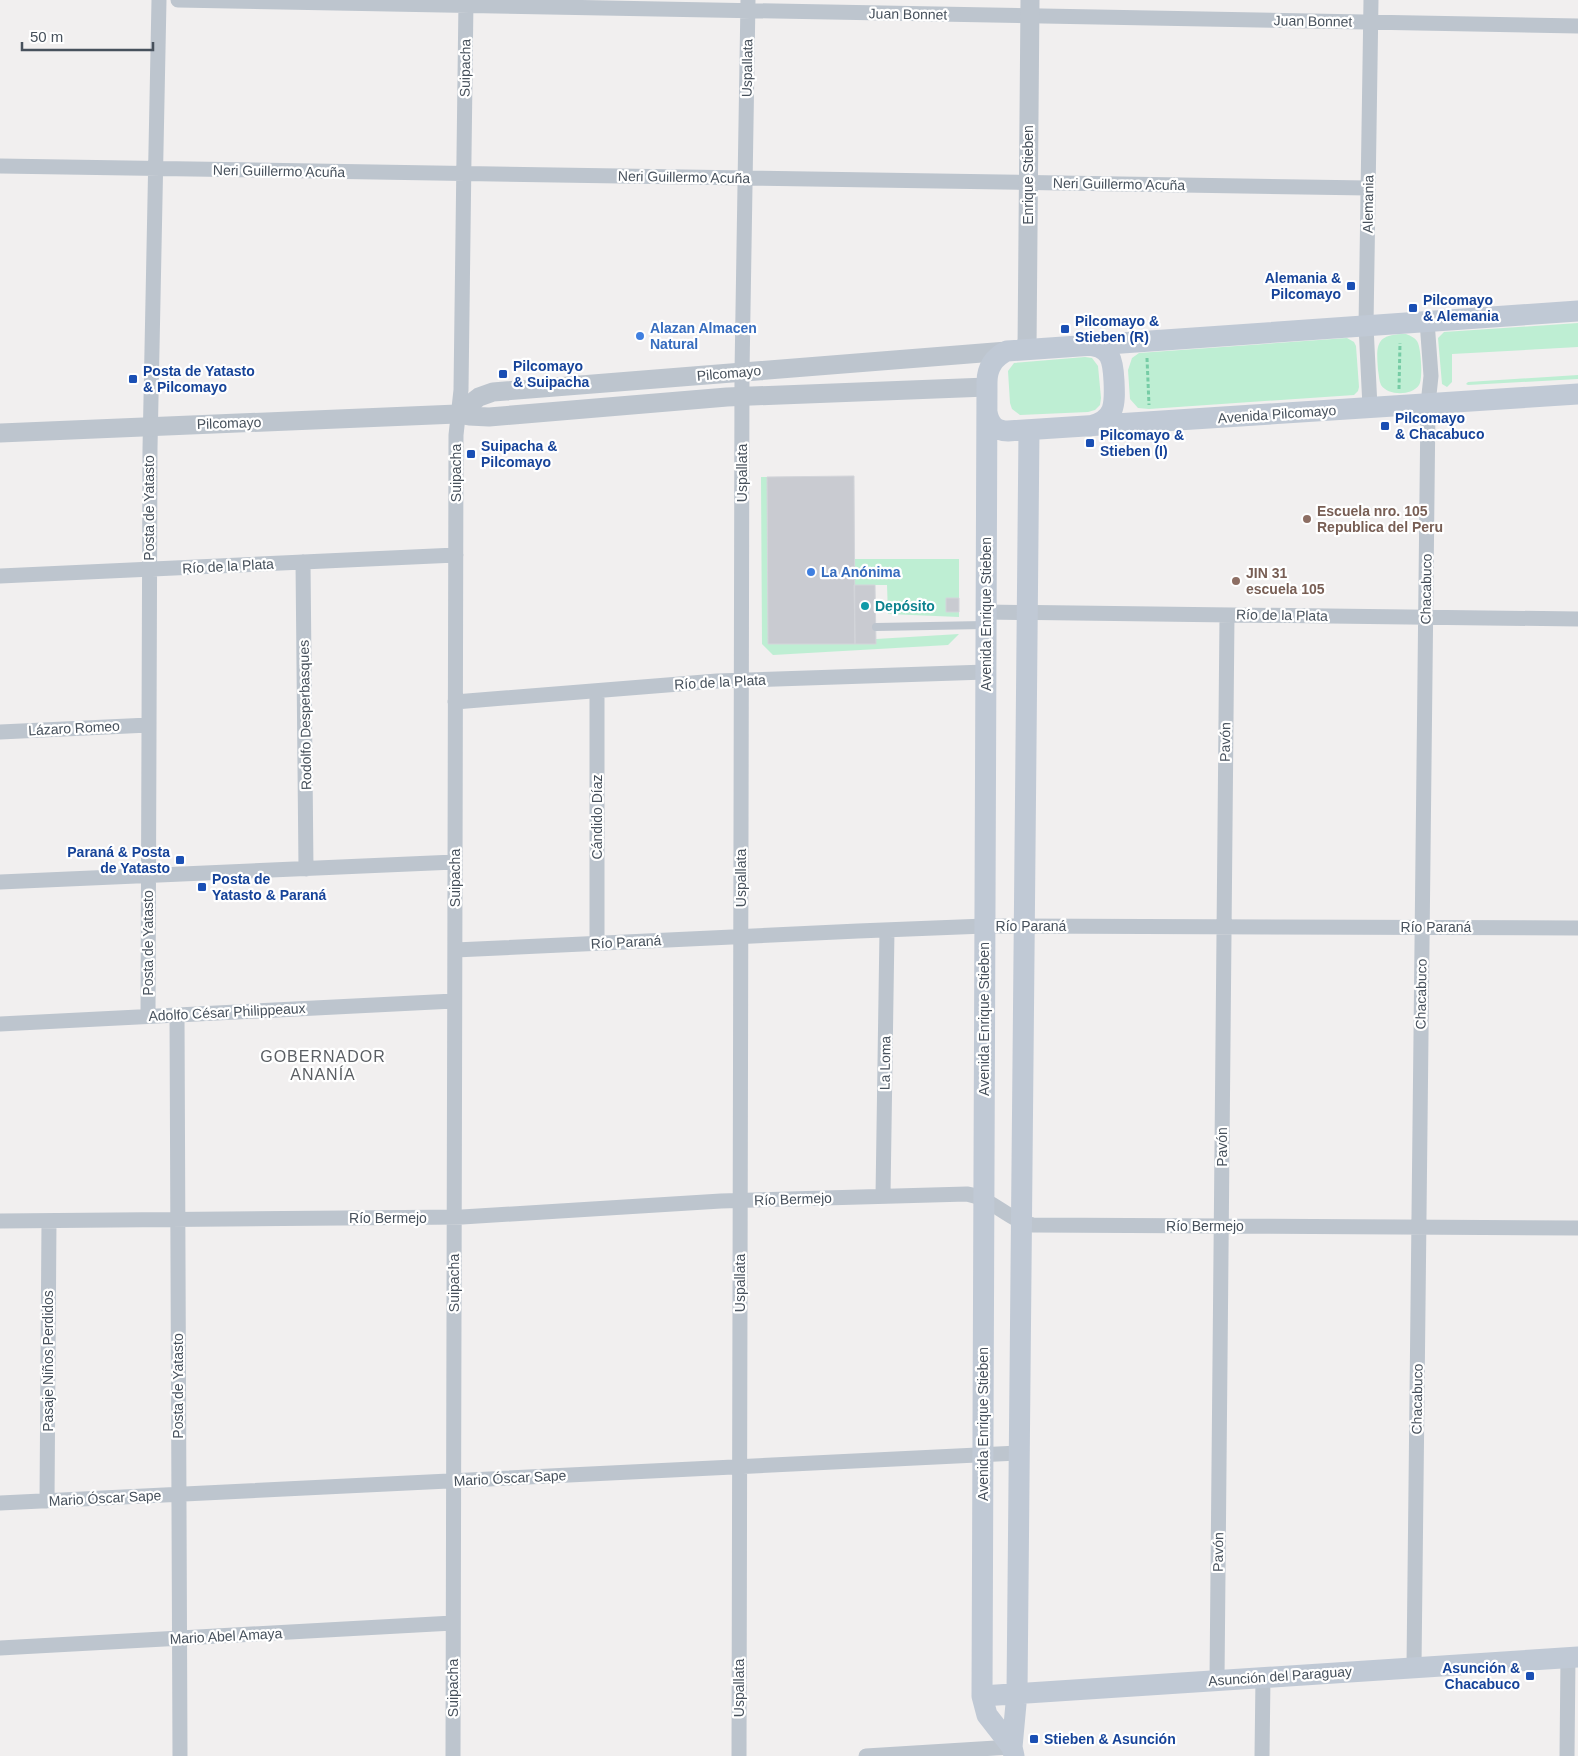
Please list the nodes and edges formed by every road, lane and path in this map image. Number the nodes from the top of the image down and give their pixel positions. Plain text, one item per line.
1 (159, 0) edge
2 (178, 0) edge
3 (1371, 0) edge
4 (466, 3) edge
5 (748, 5) edge
6 (1030, 8) edge
7 (1371, 22) junction
8 (1578, 26) edge
9 (0, 166) edge
10 (155, 169) junction
11 (464, 173) junction
12 (745, 178) junction
13 (1028, 182) junction
14 (1368, 188) junction
15 (1578, 311) edge
16 (1427, 321) junction
17 (1366, 326) junction
18 (1400, 334) dead end
19 (1084, 346) junction
20 (1017, 350) junction
21 (1147, 353) dead end
22 (742, 372) junction
23 (987, 387) junction
24 (1399, 392) dead end
25 (1578, 394) edge
26 (742, 397) junction
27 (1428, 404) junction
28 (1370, 408) junction
29 (1149, 409) dead end
30 (987, 412) junction
31 (458, 414) junction
32 (1089, 426) junction
33 (150, 427) junction
34 (1028, 430) junction
35 (0, 433) edge
36 (456, 555) junction
37 (303, 562) junction
38 (149, 569) junction
39 (0, 576) edge
40 (1027, 612) junction
41 (1227, 615) junction
42 (1425, 617) junction
43 (986, 618) junction
44 (1578, 619) edge
45 (876, 627) dead end
46 (986, 672) junction
47 (741, 680) junction
48 (597, 691) junction
49 (455, 702) junction
50 (149, 725) junction
51 (0, 732) edge
52 (455, 862) junction
53 (306, 869) junction
54 (149, 876) junction
55 (0, 882) edge
56 (985, 926) junction
57 (1024, 926) junction
58 (1224, 927) junction
59 (1422, 927) junction
60 (1578, 928) edge
61 (887, 930) junction
62 (740, 936) junction
63 (597, 943) junction
64 (455, 950) junction
65 (454, 1001) junction
66 (177, 1015) junction
67 (148, 1016) junction
68 (0, 1024) edge
69 (884, 1196) junction
70 (740, 1200) junction
71 (984, 1200) junction
72 (454, 1217) junction
73 (178, 1220) junction
74 (0, 1221) edge
75 (49, 1221) junction
76 (1021, 1222) junction
77 (1221, 1226) junction
78 (1419, 1227) junction
79 (1578, 1228) edge
80 (1019, 1452) junction
81 (982, 1454) junction
82 (740, 1466) junction
83 (454, 1480) junction
84 (179, 1494) junction
85 (47, 1501) junction
86 (0, 1503) edge
87 (453, 1623) junction
88 (179, 1638) junction
89 (0, 1648) edge
90 (1573, 1657) edge
91 (1414, 1667) junction
92 (1263, 1677) junction
93 (1217, 1680) junction
94 (1017, 1693) junction
95 (982, 1696) junction
96 (1013, 1752) edge
97 (180, 1756) edge
98 (453, 1756) edge
99 (739, 1756) edge
100 (866, 1756) edge
101 (1262, 1756) edge
102 (1567, 1756) edge

1 - 10 street, Posta de Yatasto
2 - 4 street, Juan Bonnet
3 - 7 street, Alemania
4 - 5 street, Juan Bonnet
4 - 11 street, Suipacha
5 - 6 street, Juan Bonnet
5 - 12 street, Uspallata
6 - 7 street, Juan Bonnet
6 - 13 street, Enrique Stieben
7 - 8 street, Juan Bonnet
7 - 14 street, Alemania
9 - 10 street, Neri Guillermo Acuña
10 - 11 street, Neri Guillermo Acuña
10 - 33 street, Posta de Yatasto
11 - 12 street, Neri Guillermo Acuña
11 - 31 street, Suipacha
12 - 13 street, Neri Guillermo Acuña
12 - 22 street, Uspallata
13 - 14 street, Neri Guillermo Acuña
13 - 20 street, Enrique Stieben
14 - 17 street, Alemania
15 - 16 main road
16 - 17 main road
16 - 27 street, Chacabuco
17 - 19 main road
17 - 28 street, Alemania
18 - 24 path
19 - 20 main road
19 - 32 main road
20 - 22 street, Pilcomayo
20 - 23 main road, Avenida Enrique Stieben
21 - 29 path
22 - 26 street, Uspallata
22 - 31 street, Pilcomayo
23 - 26 street, Pilcomayo
23 - 30 main road, Avenida Enrique Stieben
25 - 27 main road, Avenida Pilcomayo
26 - 31 street, Pilcomayo
26 - 47 street, Uspallata
27 - 28 main road, Avenida Pilcomayo
27 - 42 street, Chacabuco
28 - 32 main road, Avenida Pilcomayo
30 - 34 main road, Avenida Pilcomayo
30 - 43 main road, Avenida Enrique Stieben
31 - 33 street, Pilcomayo
31 - 36 street, Suipacha
32 - 34 main road, Avenida Pilcomayo
33 - 35 street, Pilcomayo
33 - 38 street, Posta de Yatasto
34 - 40 main road
36 - 37 street, Río de la Plata
36 - 49 street, Suipacha
37 - 38 street, Río de la Plata
37 - 53 street, Rodolfo Desperbasques
38 - 39 street, Río de la Plata
38 - 50 street, Posta de Yatasto
40 - 41 street, Río de la Plata
40 - 43 street, Río de la Plata
40 - 57 main road
41 - 42 street, Río de la Plata
41 - 58 street, Pavón
42 - 44 street, Río de la Plata
42 - 59 street, Chacabuco
43 - 45 lane
43 - 46 main road, Avenida Enrique Stieben
46 - 47 street, Río de la Plata
46 - 56 main road, Avenida Enrique Stieben
47 - 48 street, Río de la Plata
47 - 62 street, Uspallata
48 - 49 street, Río de la Plata
48 - 63 street, Cándido Díaz
49 - 52 street, Suipacha
50 - 51 street, Lázaro Romeo
50 - 54 street, Posta de Yatasto
52 - 53 street
52 - 64 street, Suipacha
53 - 54 street
54 - 55 street
54 - 67 street, Posta de Yatasto
56 - 57 street, Río Paraná
56 - 61 street, Río Paraná
56 - 71 main road, Avenida Enrique Stieben
57 - 58 street, Río Paraná
57 - 76 main road
58 - 59 street, Río Paraná
58 - 77 street, Pavón
59 - 60 street, Río Paraná
59 - 78 street, Chacabuco
61 - 62 street, Río Paraná
61 - 69 street, La Loma
62 - 63 street, Río Paraná
62 - 70 street, Uspallata
63 - 64 street, Río Paraná
64 - 65 street, Suipacha
65 - 66 street, Adolfo César Philippeaux
65 - 72 street, Suipacha
66 - 67 street, Adolfo César Philippeaux
66 - 73 street, Posta de Yatasto
67 - 68 street, Adolfo César Philippeaux
69 - 70 street, Río Bermejo
69 - 71 street, Río Bermejo
70 - 72 street, Río Bermejo
70 - 82 street, Uspallata
71 - 76 street, Río Bermejo
71 - 81 main road, Avenida Enrique Stieben
72 - 73 street, Río Bermejo
72 - 83 street, Suipacha
73 - 75 street, Río Bermejo
73 - 84 street, Posta de Yatasto
74 - 75 street, Río Bermejo
75 - 85 street, Pasaje Niños Perdidos
76 - 77 street, Río Bermejo
76 - 80 main road
77 - 78 street, Río Bermejo
77 - 93 street, Pavón
78 - 79 street, Río Bermejo
78 - 91 street, Chacabuco
80 - 81 street, Mario Óscar Sape
80 - 94 main road
81 - 82 street, Mario Óscar Sape
81 - 95 main road, Avenida Enrique Stieben
82 - 83 street, Mario Óscar Sape
82 - 99 street, Uspallata
83 - 84 street, Mario Óscar Sape
83 - 87 street, Suipacha
84 - 85 street, Mario Óscar Sape
84 - 88 street, Posta de Yatasto
85 - 86 street, Mario Óscar Sape
87 - 88 street, Mario Abel Amaya
87 - 98 street, Suipacha
88 - 89 street, Mario Abel Amaya
88 - 97 street, Posta de Yatasto
90 - 91 main road, Asunción del Paraguay
90 - 102 street
91 - 92 main road, Asunción del Paraguay
92 - 93 main road, Asunción del Paraguay
92 - 101 street
93 - 94 main road, Asunción del Paraguay
94 - 95 main road, Asunción del Paraguay
94 - 96 main road
95 - 96 main road
96 - 100 street

